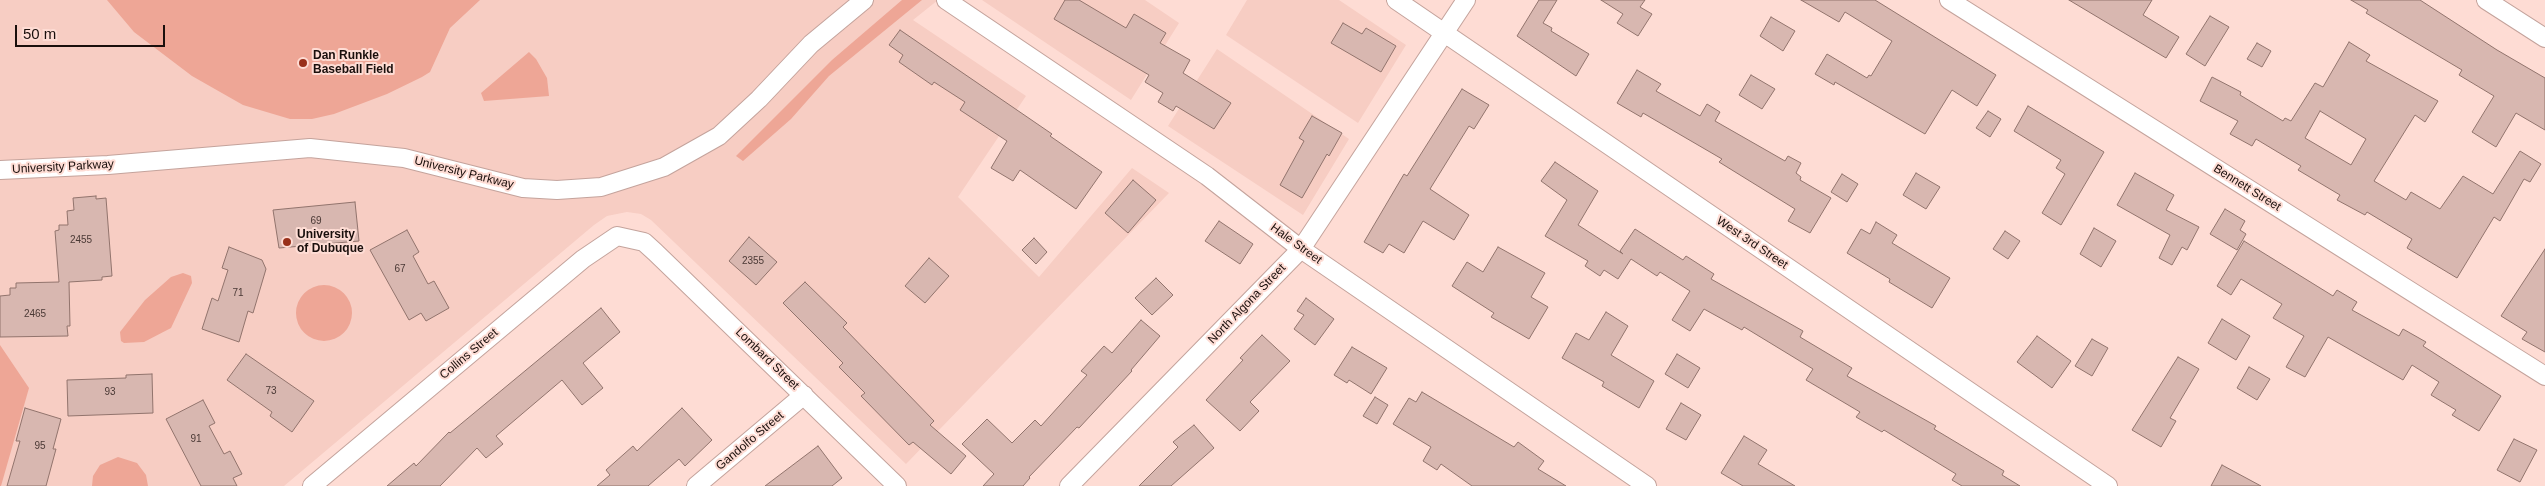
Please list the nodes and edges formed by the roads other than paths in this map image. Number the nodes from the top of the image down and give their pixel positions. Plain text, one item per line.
1 (864, 0) edge
2 (946, 0) edge
3 (1396, 0) edge
4 (1466, 0) edge
5 (1950, 0) edge
6 (2486, 0) edge
7 (1444, 33) junction
8 (2545, 38) edge
9 (0, 170) edge
10 (632, 239) joint
11 (1301, 249) junction
12 (2545, 376) edge
13 (804, 395) junction
14 (312, 486) edge
15 (696, 486) edge
16 (897, 486) edge
17 (1069, 486) edge
18 (1647, 486) edge
19 (2108, 486) edge

1 - 9 street, University Parkway
2 - 11 street, Hale Street
3 - 7 street, West 3rd Street
4 - 7 street, North Algona Street
5 - 12 street, Bennett Street
6 - 8 street
7 - 11 street, North Algona Street
7 - 19 street, West 3rd Street
10 - 13 street, Lombard Street
10 - 14 street, Collins Street
11 - 17 street, North Algona Street
11 - 18 street, Hale Street
13 - 15 street, Gandolfo Street
13 - 16 street, Lombard Street

